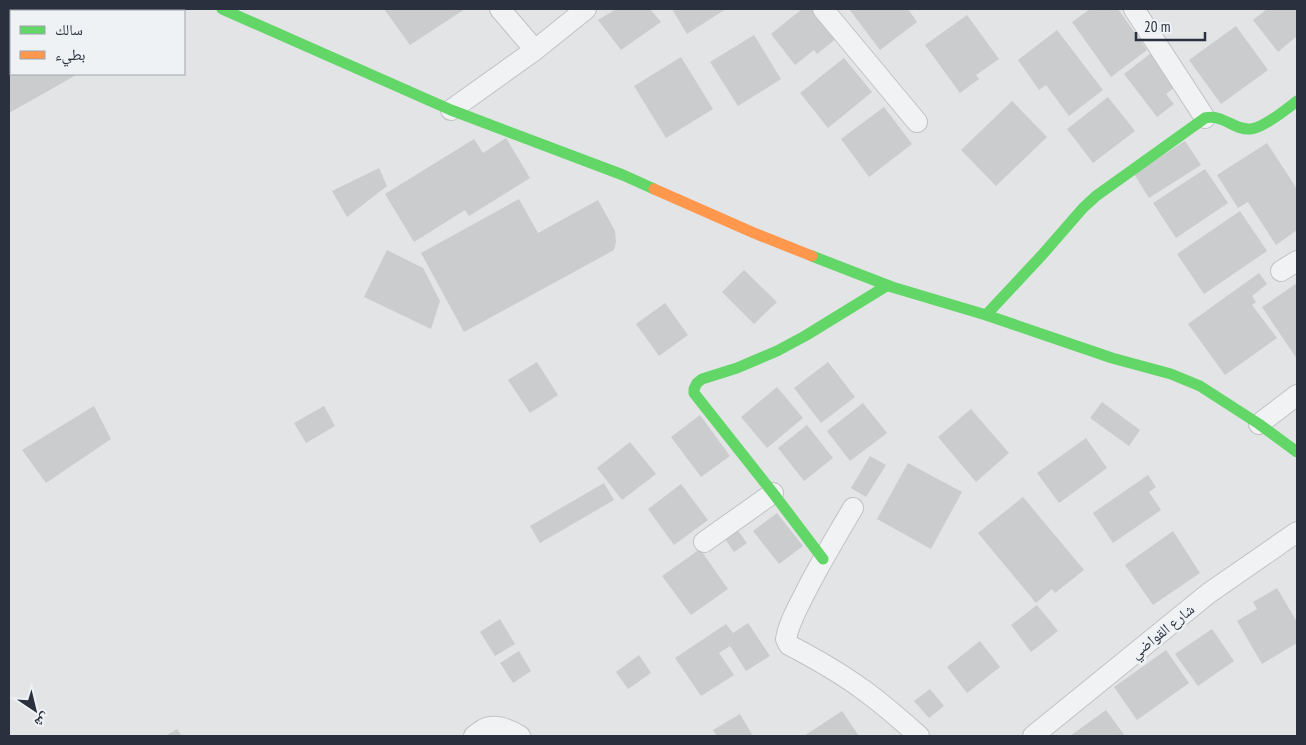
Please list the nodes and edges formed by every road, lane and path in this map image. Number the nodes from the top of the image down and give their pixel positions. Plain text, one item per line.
1 (222, 9) edge
2 (500, 9) edge
3 (586, 9) edge
4 (824, 9) edge
5 (1134, 9) edge
6 (535, 50) junction
7 (1297, 101) edge
8 (451, 110) junction
9 (1205, 118) junction
10 (917, 122) dead end
11 (888, 285) junction
12 (986, 315) junction
13 (1297, 395) edge
14 (1259, 424) junction
15 (1297, 452) edge
16 (773, 493) junction
17 (853, 508) dead end
18 (1297, 532) edge
19 (704, 542) dead end
20 (823, 559) junction
21 (474, 736) edge
22 (520, 736) edge
23 (919, 736) edge
24 (1033, 736) edge

1 - 8 street
2 - 6 street
3 - 6 street
4 - 10 street
5 - 9 street
6 - 8 street
7 - 9 street
8 - 11 street
9 - 12 street
11 - 12 street
11 - 16 street
12 - 14 street
13 - 14 street
14 - 15 street
16 - 19 street
16 - 20 street
17 - 20 street
18 - 24 street, شارع القواضي
20 - 23 street
21 - 22 street

